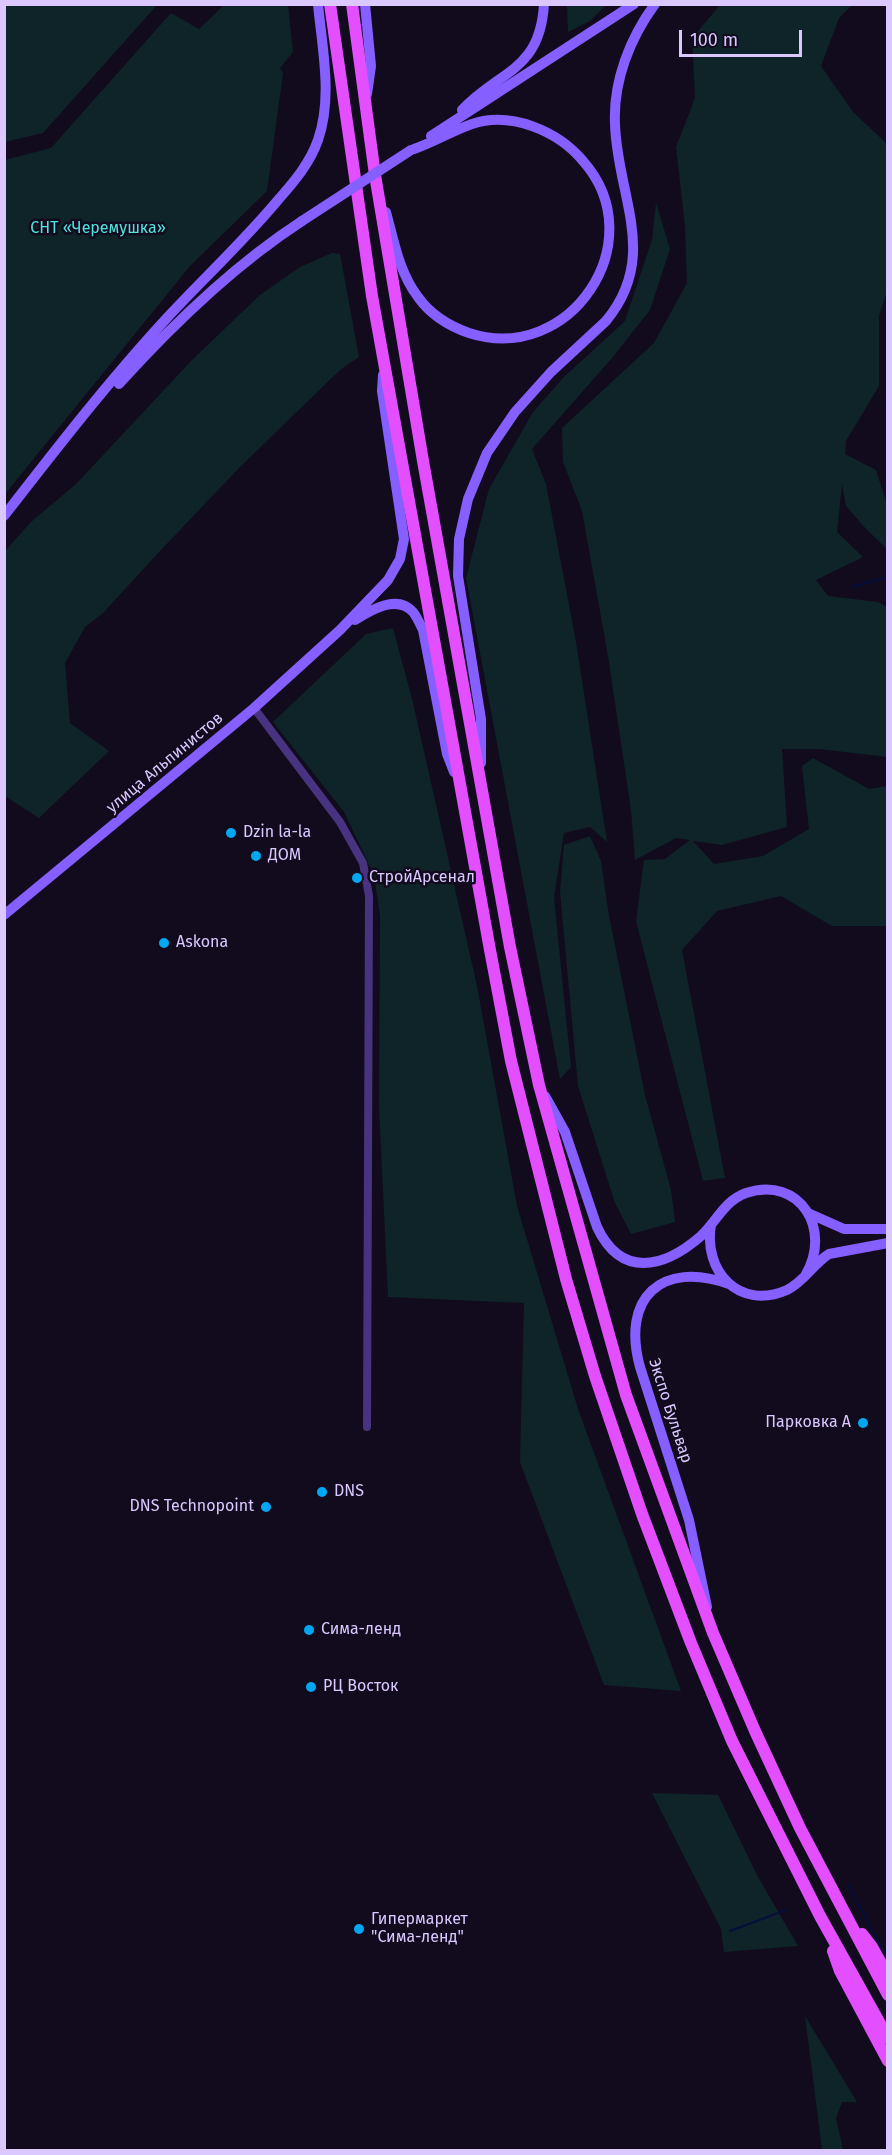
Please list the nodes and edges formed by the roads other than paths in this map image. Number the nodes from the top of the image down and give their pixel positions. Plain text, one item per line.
1 (318, 4) edge
2 (330, 4) edge
3 (352, 4) edge
4 (365, 4) edge
5 (544, 4) edge
6 (634, 4) edge
7 (655, 4) edge
8 (366, 104) junction
9 (448, 125) junction
10 (412, 149) junction
11 (375, 175) junction
12 (384, 357) junction
13 (40, 470) junction
14 (4, 516) edge
15 (340, 630) junction
16 (254, 708) junction
17 (481, 778) junction
18 (461, 792) junction
19 (4, 915) edge
20 (539, 1085) junction
21 (808, 1212) junction
22 (711, 1225) junction
23 (888, 1229) edge
24 (888, 1243) edge
25 (805, 1276) junction
26 (729, 1284) junction
27 (367, 1426) dead end
28 (710, 1623) junction
29 (842, 1907) junction
30 (820, 1916) junction
31 (888, 1976) edge
32 (888, 1995) edge
33 (888, 2038) edge
34 (888, 2061) edge

1 - 13 main road
2 - 12 main road
3 - 8 main road
4 - 8 main road
5 - 9 main road
6 - 9 main road
7 - 17 main road
8 - 11 main road
9 - 10 main road
10 - 11 main road
10 - 13 main road, bridge
11 - 17 main road
12 - 15 main road
12 - 18 main road
13 - 14 main road
15 - 16 main road, улица Альпинистов
15 - 18 main road
16 - 19 main road, улица Альпинистов
16 - 27 street
17 - 20 main road
18 - 30 main road
20 - 22 main road
20 - 28 main road
21 - 22 main road
21 - 23 main road
21 - 25 main road
22 - 26 main road
24 - 25 main road, Экспо Бульвар
25 - 26 main road, Экспо Бульвар
26 - 28 main road, Экспо Бульвар
28 - 29 main road
29 - 31 main road
29 - 32 main road
30 - 33 main road
30 - 34 main road

